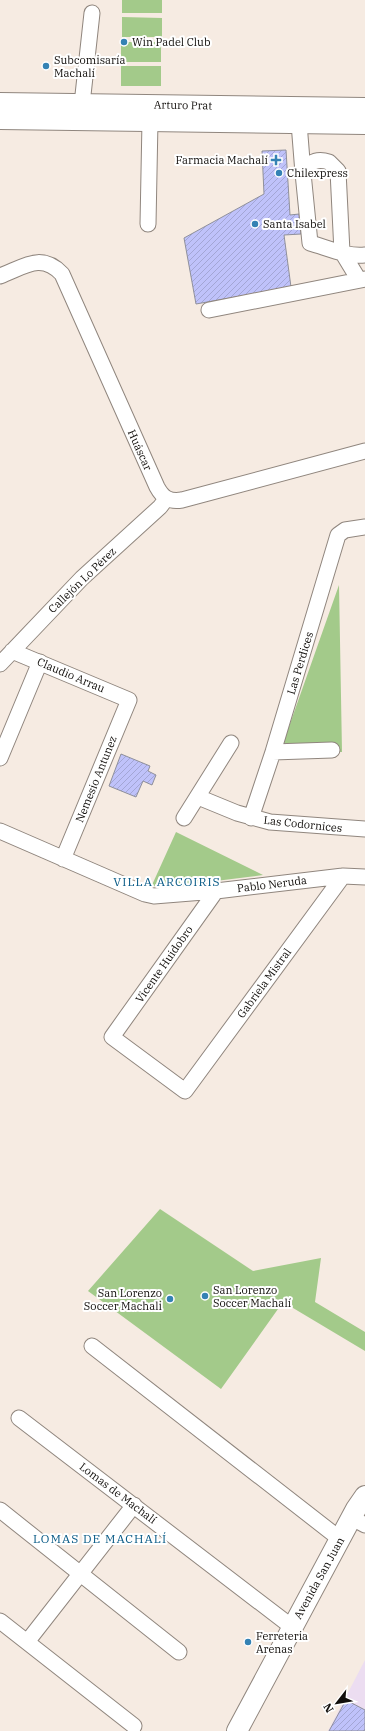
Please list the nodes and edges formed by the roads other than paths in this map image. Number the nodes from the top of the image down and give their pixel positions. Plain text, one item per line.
1 (92, 13) dead end
2 (0, 102) edge
3 (82, 104) junction
4 (365, 108) edge
5 (0, 119) edge
6 (150, 121) junction
7 (299, 123) junction
8 (365, 124) edge
9 (303, 173) junction
10 (148, 224) dead end
11 (342, 252) junction
12 (365, 255) edge
13 (0, 276) edge
14 (362, 279) edge
15 (210, 310) dead end
16 (365, 451) edge
17 (166, 499) junction
18 (365, 527) edge
19 (12, 651) junction
20 (40, 662) junction
21 (0, 664) edge
22 (129, 700) joint
23 (231, 743) dead end
24 (332, 750) dead end
25 (273, 752) junction
26 (0, 758) edge
27 (198, 797) junction
28 (184, 818) dead end
29 (251, 818) junction
30 (365, 829) edge
31 (0, 831) edge
32 (64, 859) junction
33 (343, 876) junction
34 (365, 877) edge
35 (216, 891) junction
36 (112, 1036) joint
37 (92, 1346) dead end
38 (19, 1418) dead end
39 (134, 1505) junction
40 (0, 1510) edge
41 (360, 1510) edge
42 (340, 1539) junction
43 (80, 1574) junction
44 (0, 1621) edge
45 (292, 1627) junction
46 (27, 1642) junction
47 (179, 1652) dead end
48 (134, 1726) dead end
49 (237, 1731) edge

1 - 3 street
2 - 3 main road, Arturo Prat
3 - 4 main road, Arturo Prat
5 - 6 main road, Arturo Prat
6 - 7 main road, Arturo Prat
6 - 10 street
7 - 8 main road, Arturo Prat
7 - 9 street
9 - 11 street
9 - 11 street
11 - 12 street
11 - 14 street
13 - 17 street, Huáscar
14 - 15 street
16 - 17 street
17 - 19 street, Callejón Lo Pérez
18 - 25 street, Las Perdices
19 - 20 street, Claudio Arrau
19 - 21 street, Callejón Lo Pérez
20 - 22 street, Claudio Arrau
20 - 26 street
22 - 32 street, Nemesio Antunez
23 - 27 street
24 - 25 street
25 - 29 street, Las Perdices
27 - 28 street
27 - 29 street, Las Codornices
29 - 30 street, Las Codornices
31 - 32 street, Pablo Neruda
32 - 35 street, Pablo Neruda
33 - 34 street, Pablo Neruda
33 - 35 street, Pablo Neruda
33 - 36 street, Gabriela Mistral
35 - 36 street, Vicente Huidobro
37 - 42 street
38 - 39 street, Lomas de Machalí
39 - 43 street
39 - 45 street, Lomas de Machalí
40 - 43 street
41 - 42 main road, Avenida San Juan
42 - 45 main road, Avenida San Juan
43 - 46 street
43 - 47 street
44 - 46 street
45 - 49 main road, Avenida San Juan
46 - 48 street

